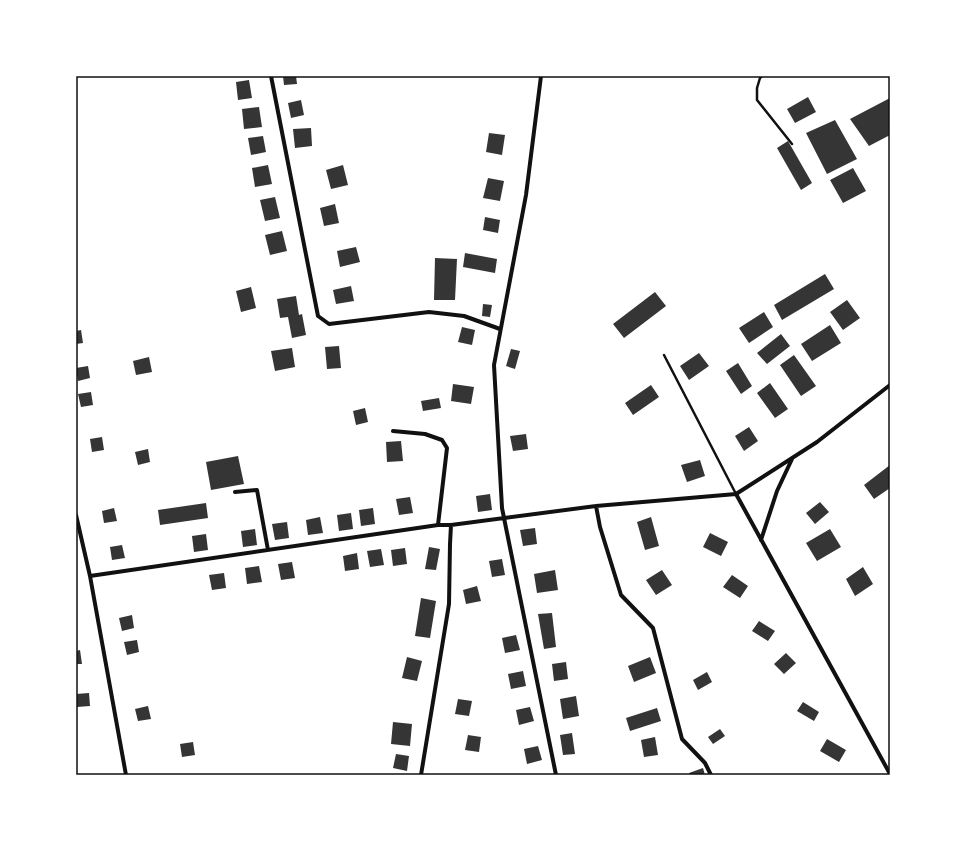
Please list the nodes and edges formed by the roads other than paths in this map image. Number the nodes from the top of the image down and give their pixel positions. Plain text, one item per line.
1 (271, 76) edge
2 (541, 76) edge
3 (762, 76) edge
4 (792, 144) dead end
5 (500, 329) junction
6 (664, 355) dead end
7 (890, 385) edge
8 (393, 431) dead end
9 (792, 459) junction
10 (235, 492) dead end
11 (736, 494) junction
12 (596, 506) junction
13 (76, 516) edge
14 (505, 518) junction
15 (438, 525) junction
16 (452, 525) junction
17 (761, 540) junction
18 (268, 550) junction
19 (90, 576) junction
20 (890, 774) edge
21 (126, 775) edge
22 (421, 775) edge
23 (556, 775) edge
24 (711, 775) edge

1 - 5 street
2 - 5 street
3 - 4 lane
5 - 14 street
6 - 11 lane
7 - 9 street
8 - 15 street
9 - 11 street
9 - 17 street
10 - 18 street
11 - 12 street
11 - 17 street
12 - 14 street
12 - 24 street
13 - 19 street
14 - 16 street
14 - 23 street
15 - 16 street
15 - 18 street
16 - 22 street
17 - 20 street
18 - 19 street
19 - 21 street

